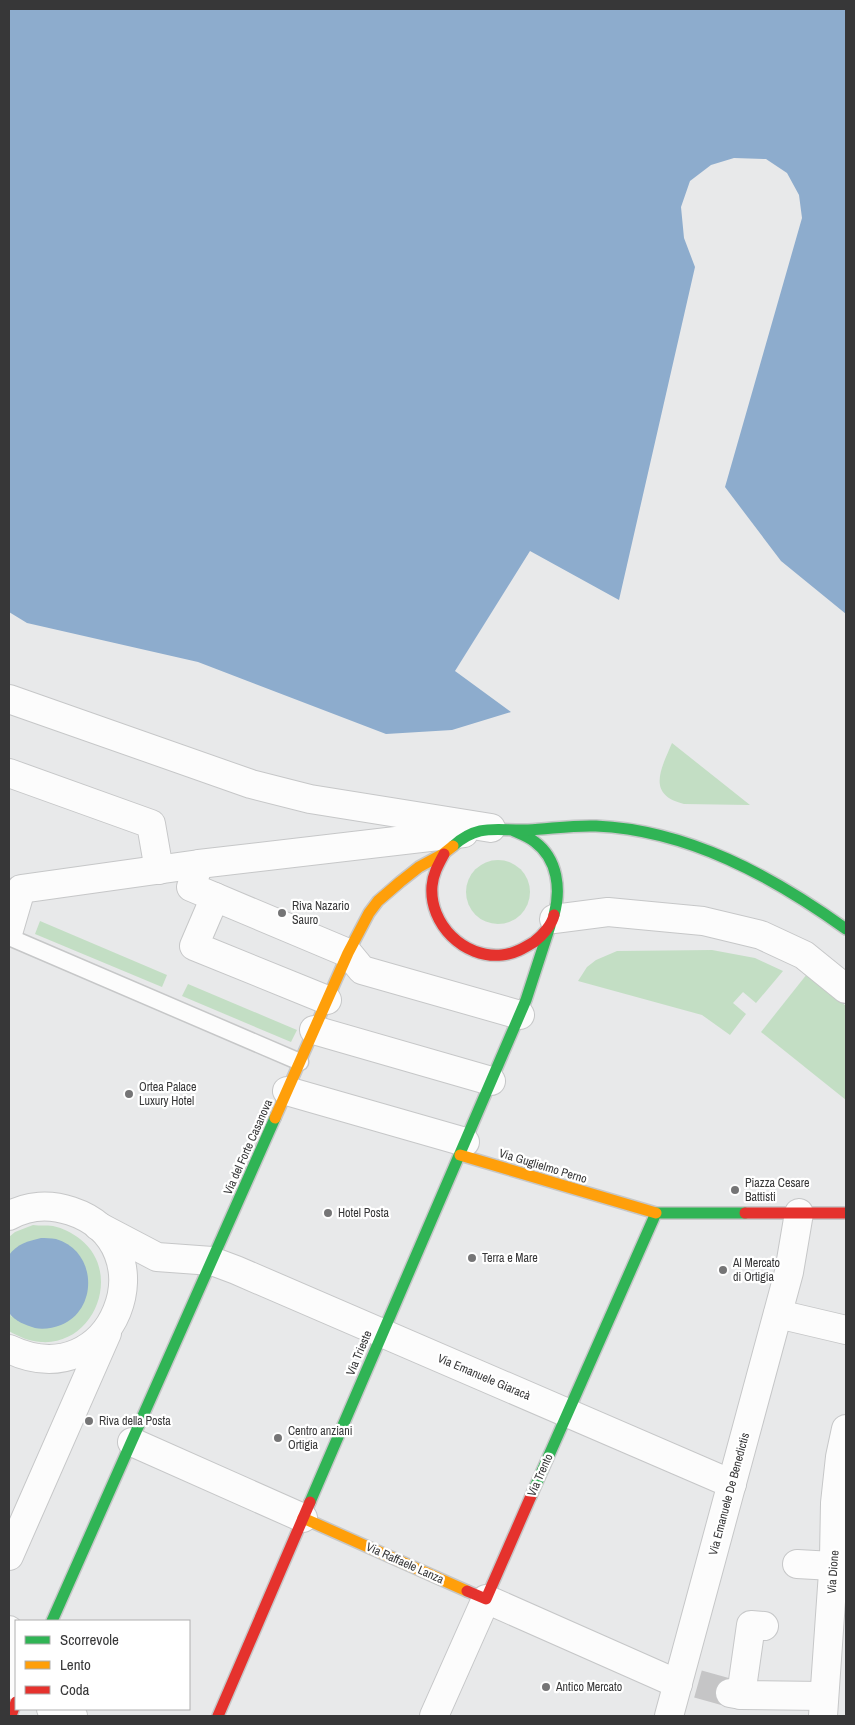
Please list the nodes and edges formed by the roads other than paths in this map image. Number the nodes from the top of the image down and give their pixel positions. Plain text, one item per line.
1 (9, 700) edge
2 (9, 773) edge
3 (493, 830) junction
4 (444, 854) junction
5 (200, 864) junction
6 (159, 870) junction
7 (215, 897) junction
8 (552, 922) junction
9 (846, 929) edge
10 (9, 930) edge
11 (9, 937) edge
12 (348, 953) junction
13 (488, 956) junction
14 (503, 968) dead end
15 (520, 985) dead end
16 (846, 989) edge
17 (327, 1000) junction
18 (523, 1007) junction
19 (314, 1030) junction
20 (300, 1062) junction
21 (491, 1081) junction
22 (290, 1085) junction
23 (462, 1149) junction
24 (656, 1213) junction
25 (800, 1213) junction
26 (846, 1213) edge
27 (9, 1216) edge
28 (98, 1226) junction
29 (224, 1265) junction
30 (778, 1314) junction
31 (110, 1326) junction
32 (846, 1330) edge
33 (383, 1333) junction
34 (9, 1349) edge
35 (568, 1412) junction
36 (846, 1429) edge
37 (132, 1442) junction
38 (732, 1484) junction
39 (22, 1499) edge
40 (303, 1518) junction
41 (841, 1530) edge
42 (9, 1556) edge
43 (797, 1564) dead end
44 (833, 1566) junction
45 (486, 1598) junction
46 (49, 1620) edge
47 (764, 1626) dead end
48 (9, 1630) edge
49 (15, 1678) edge
50 (678, 1684) junction
51 (830, 1696) edge
52 (733, 1700) edge
53 (54, 1710) edge
54 (73, 1716) edge
55 (218, 1716) edge
56 (434, 1716) edge
57 (669, 1716) edge

1 - 3 street
2 - 6 street
3 - 4 street
3 - 5 street
3 - 8 street
3 - 9 street
4 - 12 street, Via del Forte Casanova
4 - 13 street
5 - 6 street
5 - 7 street
6 - 10 street
7 - 12 street
7 - 17 street
8 - 13 street
8 - 16 street
8 - 18 street, Via Trieste
11 - 20 lane
12 - 17 street, Via del Forte Casanova
12 - 18 street
13 - 14 street
15 - 18 street
17 - 19 street, Via del Forte Casanova
18 - 21 street, Via Trieste
19 - 20 street, Via del Forte Casanova
19 - 21 street
20 - 22 street, Via del Forte Casanova
21 - 23 street, Via Trieste
22 - 23 street
22 - 29 street, Via del Forte Casanova
23 - 24 street, Via Guglielmo Perno
23 - 33 street, Via Trieste
24 - 25 street, Via Guglielmo Perno
24 - 35 street, Via Trento
25 - 26 street, Via Guglielmo Perno
25 - 30 street, Via Emanuele De Benedictis
27 - 28 street, Via Emanuele Giaracà
28 - 29 street, Via Emanuele Giaracà
28 - 31 street
29 - 33 street, Via Emanuele Giaracà
29 - 37 street, Via del Forte Casanova
30 - 32 street
30 - 38 street, Via Emanuele De Benedictis
31 - 34 street
31 - 39 street
33 - 35 street, Via Emanuele Giaracà
33 - 40 street, Via Trieste
35 - 38 street, Via Emanuele Giaracà
35 - 45 street, Via Trento
36 - 41 street, Via Dione
37 - 40 street, Via Raffaele Lanza
37 - 46 street, Via del Forte Casanova
38 - 50 street, Via Emanuele De Benedictis
39 - 42 street
40 - 45 street, Via Raffaele Lanza
40 - 55 street, Via Trieste
41 - 44 street, Via Dione
43 - 44 street
44 - 51 street, Via Dione
45 - 50 street, Via Raffaele Lanza
45 - 56 street, Via Trento
47 - 52 street
48 - 49 street
50 - 57 street, Via Emanuele De Benedictis
51 - 52 street
53 - 54 street

